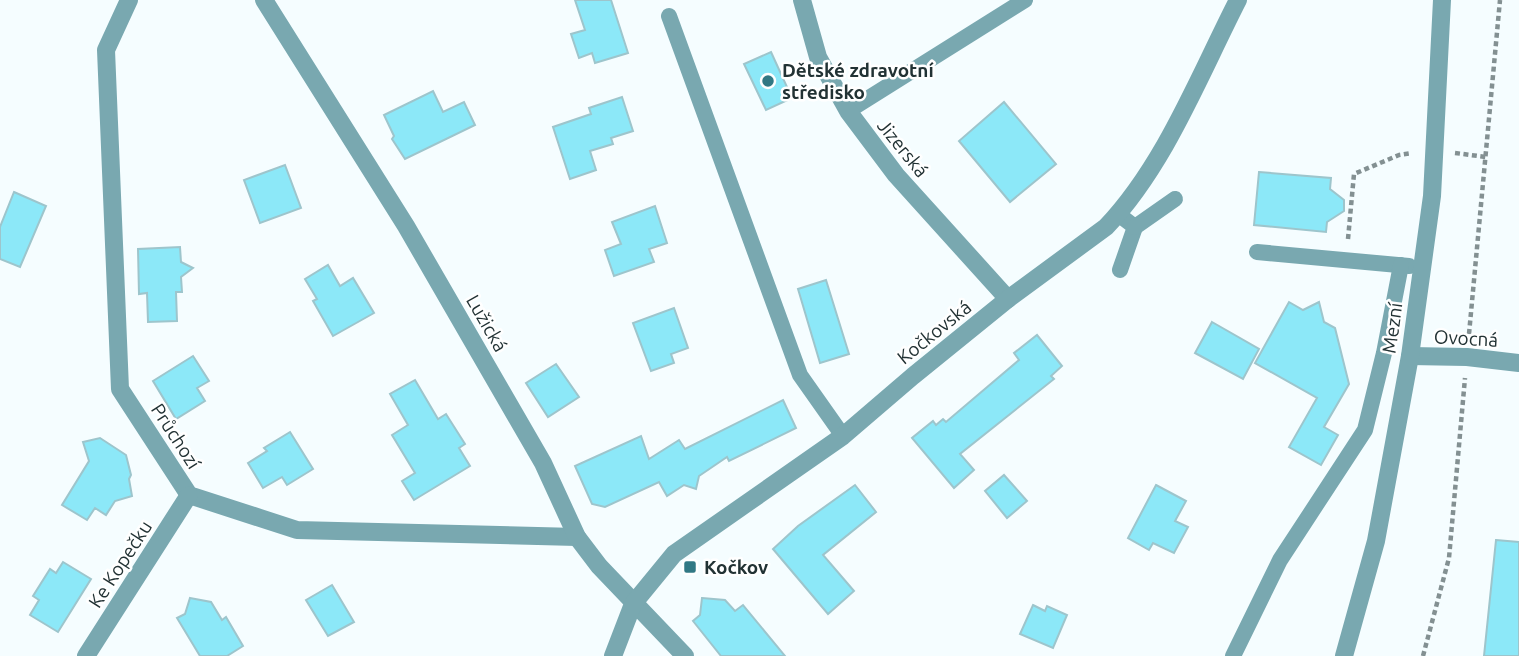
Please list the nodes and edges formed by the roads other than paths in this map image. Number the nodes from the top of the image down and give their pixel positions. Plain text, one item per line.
1 (129, 0) edge
2 (264, 0) edge
3 (802, 0) edge
4 (1025, 0) edge
5 (1238, 0) edge
6 (1442, 0) edge
7 (669, 16) dead end
8 (848, 111) junction
9 (1175, 199) dead end
10 (1118, 214) junction
11 (1135, 227) junction
12 (1257, 252) dead end
13 (1401, 265) junction
14 (1422, 267) junction
15 (1120, 270) dead end
16 (1008, 299) junction
17 (1410, 356) junction
18 (1519, 363) edge
19 (843, 436) junction
20 (189, 495) junction
21 (577, 537) junction
22 (633, 604) junction
23 (86, 656) edge
24 (612, 656) edge
25 (685, 656) edge
26 (1233, 656) edge
27 (1345, 656) edge

1 - 20 street, Průchozí
2 - 21 street, Lužická
3 - 8 street, Jizerská
4 - 8 lane
5 - 10 street, Kočkovská
6 - 14 street, Mezní
7 - 19 lane
8 - 16 street, Jizerská
9 - 11 lane
10 - 11 lane
10 - 16 street, Kočkovská
11 - 15 lane
12 - 13 lane
13 - 14 lane
13 - 26 lane
14 - 17 street, Mezní
16 - 19 street, Kočkovská
17 - 18 street, Ovocná
17 - 27 street, Mezní
19 - 22 street, Kočkovská
20 - 21 street, Průchozí
20 - 23 street, Ke Kopečku
21 - 22 street, Lužická
22 - 24 street, Kočkovská
22 - 25 street, Lužická

